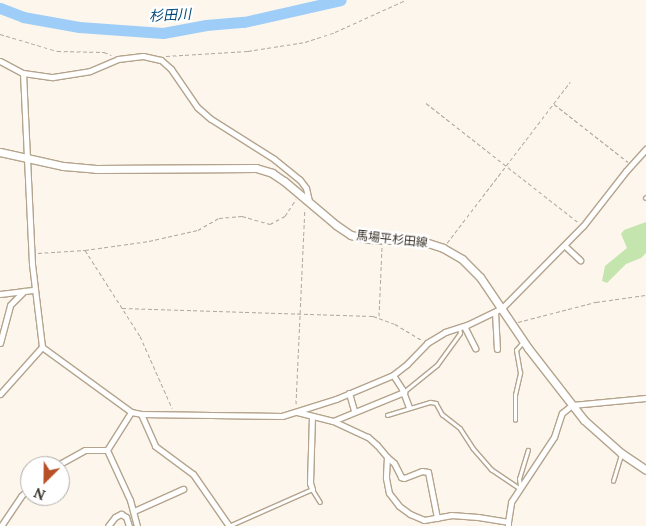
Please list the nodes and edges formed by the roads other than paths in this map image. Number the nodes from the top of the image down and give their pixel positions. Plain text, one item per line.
1 (0, 61) edge
2 (23, 73) junction
3 (646, 149) edge
4 (0, 152) edge
5 (641, 154) junction
6 (26, 158) junction
7 (646, 158) edge
8 (612, 188) junction
9 (618, 195) dead end
10 (309, 202) junction
11 (565, 246) junction
12 (580, 260) dead end
13 (35, 290) junction
14 (24, 291) junction
15 (0, 294) edge
16 (499, 310) junction
17 (462, 327) junction
18 (523, 342) junction
19 (0, 343) edge
20 (42, 347) junction
21 (475, 348) dead end
22 (497, 349) dead end
23 (393, 375) junction
24 (404, 392) junction
25 (348, 393) junction
26 (0, 394) edge
27 (646, 398) edge
28 (572, 405) junction
29 (409, 407) junction
30 (297, 411) junction
31 (354, 411) junction
32 (131, 412) junction
33 (140, 414) junction
34 (387, 414) dead end
35 (312, 417) junction
36 (515, 420) dead end
37 (333, 422) junction
38 (107, 450) junction
39 (528, 450) dead end
40 (621, 453) junction
41 (387, 457) junction
42 (70, 459) edge
43 (646, 470) edge
44 (613, 481) dead end
45 (520, 487) junction
46 (184, 488) dead end
47 (312, 489) junction
48 (20, 498) edge
49 (320, 502) dead end
50 (134, 511) junction
51 (437, 518) junction
52 (425, 522) edge
53 (508, 524) edge
54 (1, 526) edge
55 (108, 526) edge
56 (129, 526) edge
57 (137, 526) edge
58 (229, 526) edge
59 (431, 526) edge

1 - 2 street
2 - 6 street
2 - 10 street
3 - 5 street
4 - 6 main road, 馬場平杉田線
5 - 7 street
5 - 8 street
6 - 10 main road, 馬場平杉田線
6 - 13 street
8 - 9 street
8 - 11 street
10 - 16 main road, 馬場平杉田線
11 - 12 street
11 - 16 street
13 - 14 street
13 - 20 street
14 - 15 street
14 - 19 street
16 - 17 street
16 - 18 main road, 馬場平杉田線
16 - 22 street
17 - 21 street
17 - 23 street
17 - 24 lane
18 - 28 main road, 馬場平杉田線
18 - 36 lane
20 - 26 street
20 - 32 street
23 - 24 street
23 - 25 street
24 - 29 street
24 - 31 street
25 - 30 street
25 - 31 street
27 - 28 street
28 - 40 main road, 馬場平杉田線
28 - 45 street
29 - 34 lane
29 - 45 lane
30 - 33 street
30 - 35 street
31 - 37 street
32 - 33 street
32 - 38 street
33 - 58 street
35 - 37 street
35 - 47 street
37 - 41 street
38 - 42 street
38 - 50 street
39 - 45 lane
40 - 43 main road, 馬場平杉田線
40 - 44 lane
41 - 51 street
41 - 52 street
45 - 53 street
46 - 50 street
47 - 49 lane
47 - 58 lane
48 - 54 street
50 - 57 street
51 - 52 street
51 - 53 street
52 - 59 street
55 - 56 street

